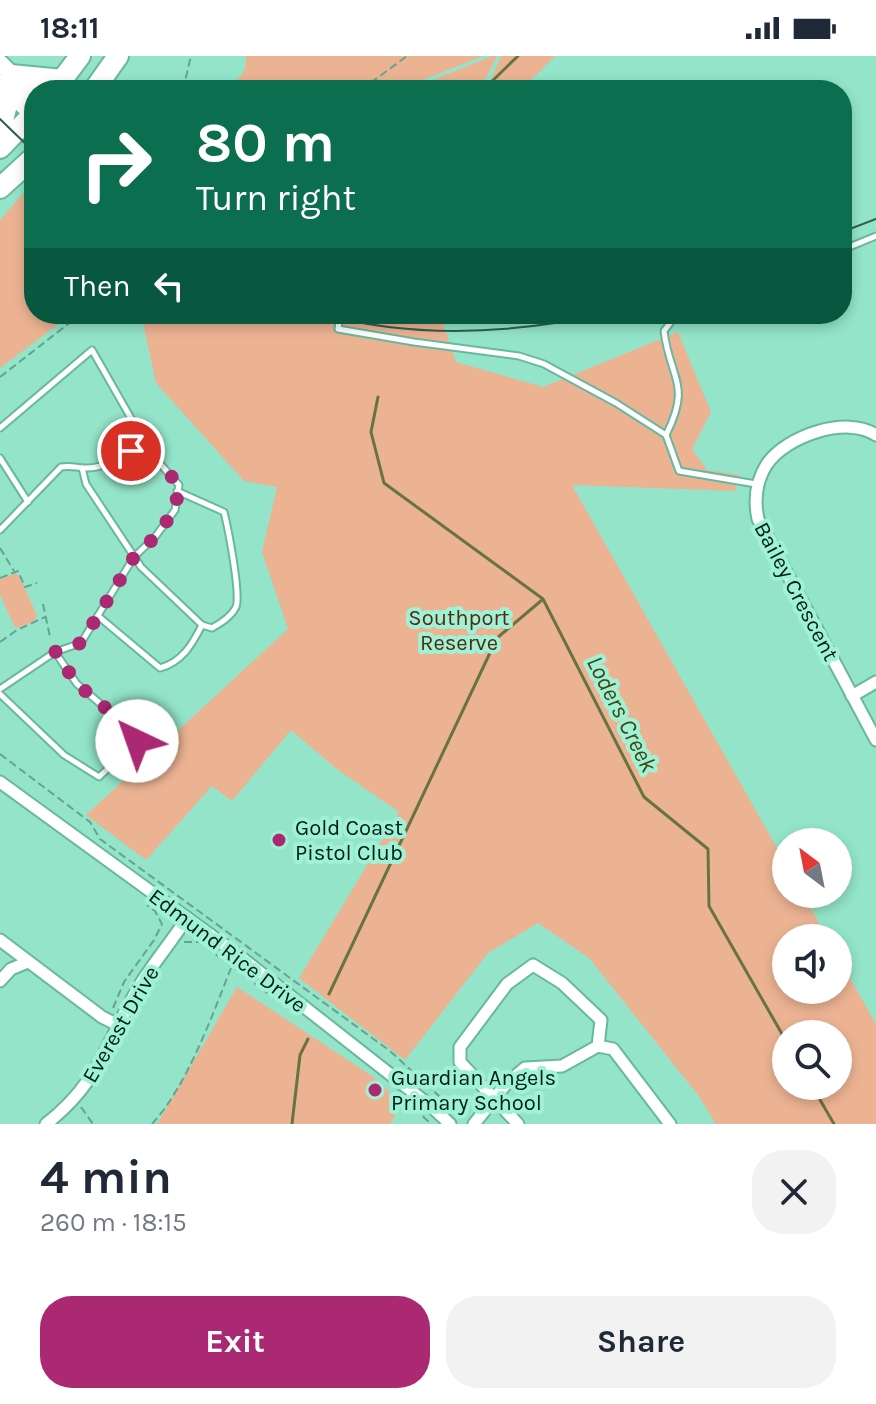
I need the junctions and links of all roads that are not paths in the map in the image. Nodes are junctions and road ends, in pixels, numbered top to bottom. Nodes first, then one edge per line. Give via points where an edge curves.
1 (80, 56) edge
2 (118, 56) edge
3 (5, 79) edge
4 (62, 80) edge
5 (101, 80) edge
6 (24, 91) edge
7 (24, 103) edge
8 (24, 125) edge
9 (2, 146) edge
10 (24, 166) edge
11 (0, 188) edge
12 (876, 236) edge
13 (852, 246) edge
14 (339, 324) edge
15 (669, 324) edge
16 (0, 428) edge
17 (666, 435) junction
18 (876, 435) edge
19 (143, 454) junction
20 (0, 458) edge
21 (82, 468) junction
22 (757, 485) junction
23 (177, 491) junction
24 (28, 502) junction
25 (0, 530) edge
26 (134, 557) junction
27 (98, 616) junction
28 (202, 625) junction
29 (55, 652) junction
30 (876, 682) edge
31 (0, 691) edge
32 (852, 696) junction
33 (876, 740) edge
34 (0, 782) edge
35 (187, 918) junction
36 (0, 940) edge
37 (28, 962) junction
38 (2, 975) edge
39 (120, 1026) junction
40 (598, 1046) junction
41 (495, 1098) junction
42 (46, 1124) edge
43 (450, 1124) edge
44 (472, 1124) edge
45 (518, 1124) edge
46 (670, 1124) edge

1 - 4 highway
2 - 5 highway
3 - 6 street
3 - 7 street
3 - 9 highway
8 - 9 highway
10 - 11 highway
12 - 13 lane
14 - 17 lane via 338,329 544,364
15 - 17 lane via 664,331 666,348 680,387
16 - 19 lane via 92,350 132,420
17 - 22 lane via 679,471
18 - 22 street via 858,426 831,427 797,441 775,455
19 - 21 lane via 131,451 100,468
19 - 23 lane via 154,457 179,485
20 - 24 lane
21 - 24 lane via 61,467
21 - 26 lane via 86,484
22 - 32 street, Bailey Crescent via 758,519
23 - 26 lane via 175,510
23 - 28 lane via 224,512 231,536 236,607 212,628
24 - 25 lane
26 - 27 lane
26 - 28 lane
27 - 28 lane via 160,668 174,664
27 - 29 lane via 81,643
29 - 31 lane
29 - 31 lane via 77,684 135,733 137,741 99,777 64,755
30 - 32 street
32 - 33 street, Bailey Crescent
34 - 35 street, Edmund Rice Drive
35 - 39 street, Everest Drive via 143,981
35 - 43 street, Edmund Rice Drive
36 - 37 street
37 - 38 street
37 - 39 street
39 - 42 street, Everest Drive via 76,1099
40 - 41 street via 562,1066 525,1068
40 - 41 street via 601,1020 562,983 533,965 507,984 460,1047 460,1062
40 - 46 street via 613,1049
41 - 44 street
41 - 45 street

